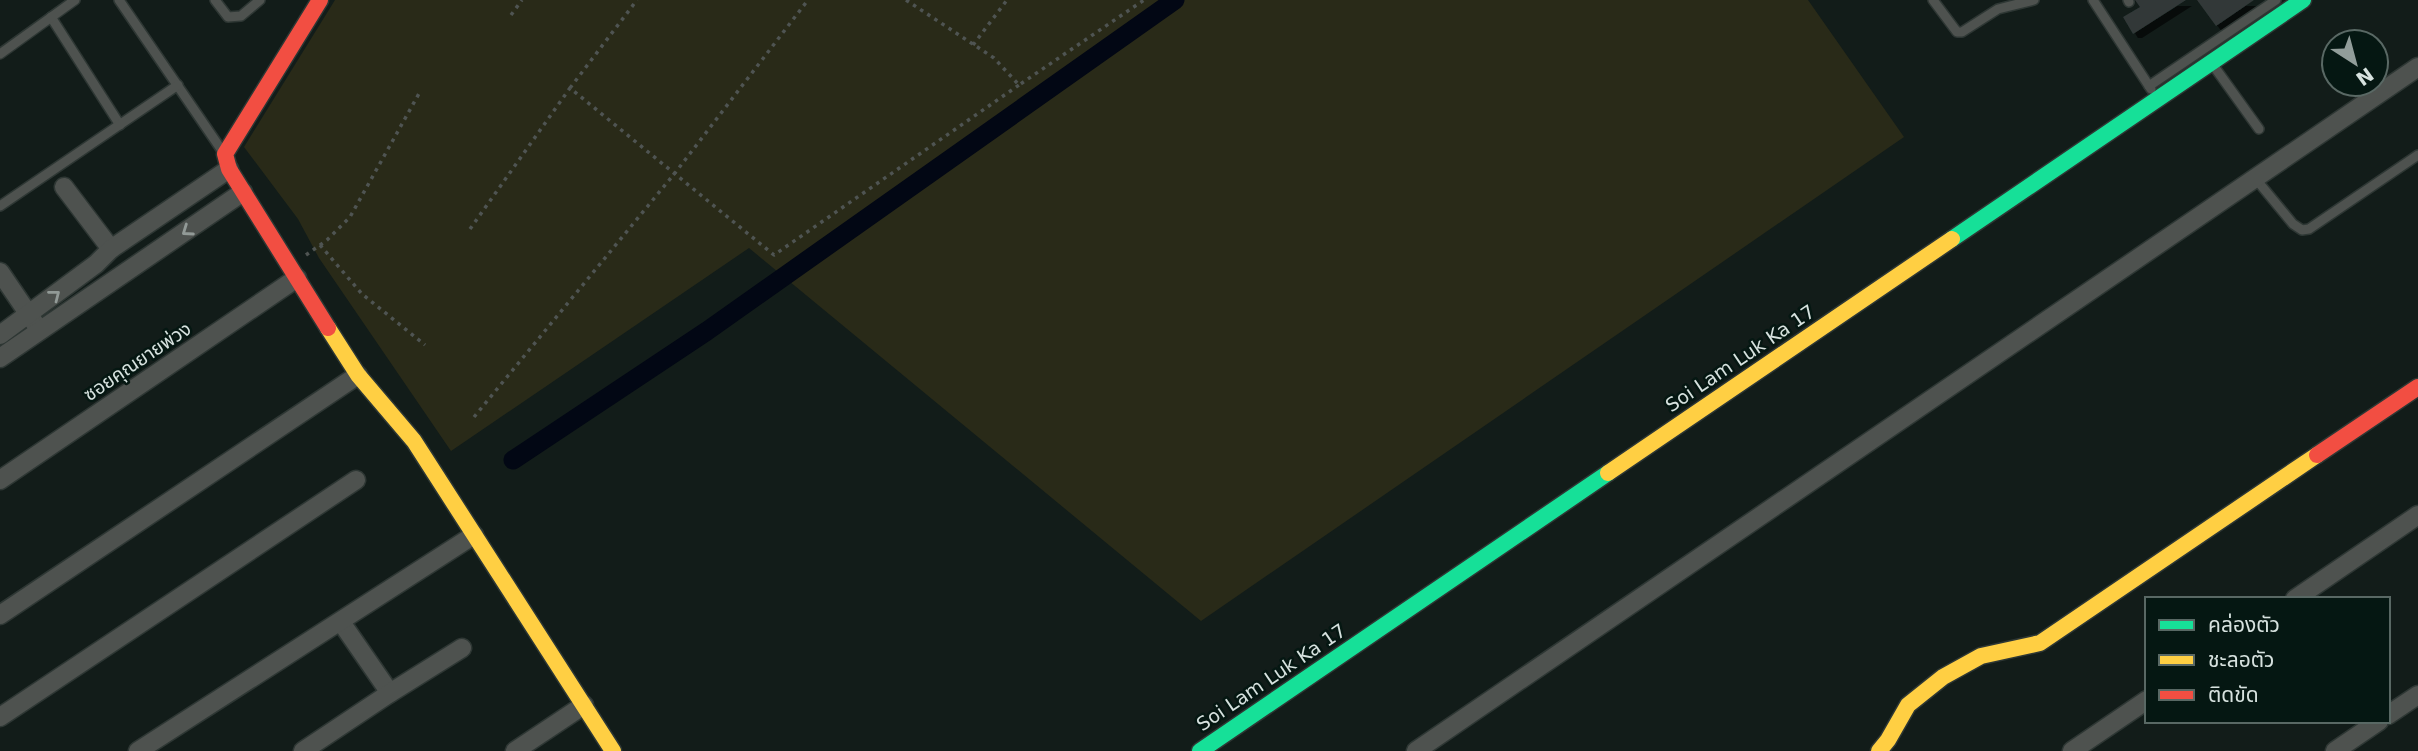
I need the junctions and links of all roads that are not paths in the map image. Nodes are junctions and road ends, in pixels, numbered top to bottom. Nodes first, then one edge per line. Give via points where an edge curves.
1 (75, 0) edge
2 (119, 0) edge
3 (215, 0) edge
4 (260, 0) edge
5 (320, 0) edge
6 (1933, 0) edge
7 (2034, 0) edge
8 (2093, 0) edge
9 (2276, 0) edge
10 (2303, 0) edge
11 (51, 17) junction
12 (0, 54) edge
13 (2212, 62) junction
14 (2418, 67) edge
15 (177, 85) junction
16 (2154, 93) junction
17 (120, 125) junction
18 (2259, 129) dead end
19 (2418, 155) edge
20 (227, 162) junction
21 (2255, 178) junction
22 (64, 187) dead end
23 (243, 192) junction
24 (0, 206) edge
25 (136, 232) junction
26 (111, 249) junction
27 (152, 255) junction
28 (0, 272) edge
29 (294, 272) junction
30 (29, 316) junction
31 (40, 331) junction
32 (0, 335) edge
33 (0, 358) edge
34 (358, 375) junction
35 (2418, 387) edge
36 (0, 480) edge
37 (356, 480) dead end
38 (2418, 515) edge
39 (474, 534) junction
40 (2298, 597) edge
41 (0, 615) edge
42 (341, 622) junction
43 (462, 648) dead end
44 (390, 693) junction
45 (2418, 695) edge
46 (2145, 701) edge
47 (584, 705) junction
48 (2390, 714) edge
49 (0, 717) edge
50 (2376, 723) edge
51 (138, 751) edge
52 (303, 751) edge
53 (515, 751) edge
54 (613, 751) edge
55 (1200, 751) edge
56 (1416, 751) edge
57 (1879, 751) edge
58 (2071, 751) edge
59 (2335, 751) edge

1 - 11 lane
2 - 15 lane
3 - 4 lane via 228,17 241,16
5 - 20 street
6 - 7 lane via 1951,26 1962,32 1998,9
8 - 16 lane
9 - 16 lane
10 - 13 street, Soi Lam Luk Ka 17
11 - 12 lane
11 - 17 lane
13 - 16 street, Soi Lam Luk Ka 17
13 - 18 lane
14 - 21 street
15 - 17 lane
15 - 20 lane
16 - 55 street, Soi Lam Luk Ka 17
17 - 24 lane
19 - 21 lane via 2302,230
20 - 23 street
20 - 25 street
21 - 56 street
22 - 26 street
23 -> 27 street
23 - 29 street
25 - 26 street
25 - 27 street
30 -> 26 street
27 - 31 street
28 - 30 street
29 - 34 street
29 - 36 street, ซอยคุณยายพ่วง
30 - 31 street
30 - 32 street
31 - 33 street
34 - 39 street via 414,442
34 - 41 street
35 - 57 street via 2040,643 1968,660 1908,705 1892,737
37 - 49 street
38 - 40 street
39 - 42 street
39 - 47 street
42 - 44 street
42 - 51 street
43 - 44 street
44 - 52 street
45 - 48 street
46 - 58 street
47 - 53 street
47 - 54 street
50 - 59 street

